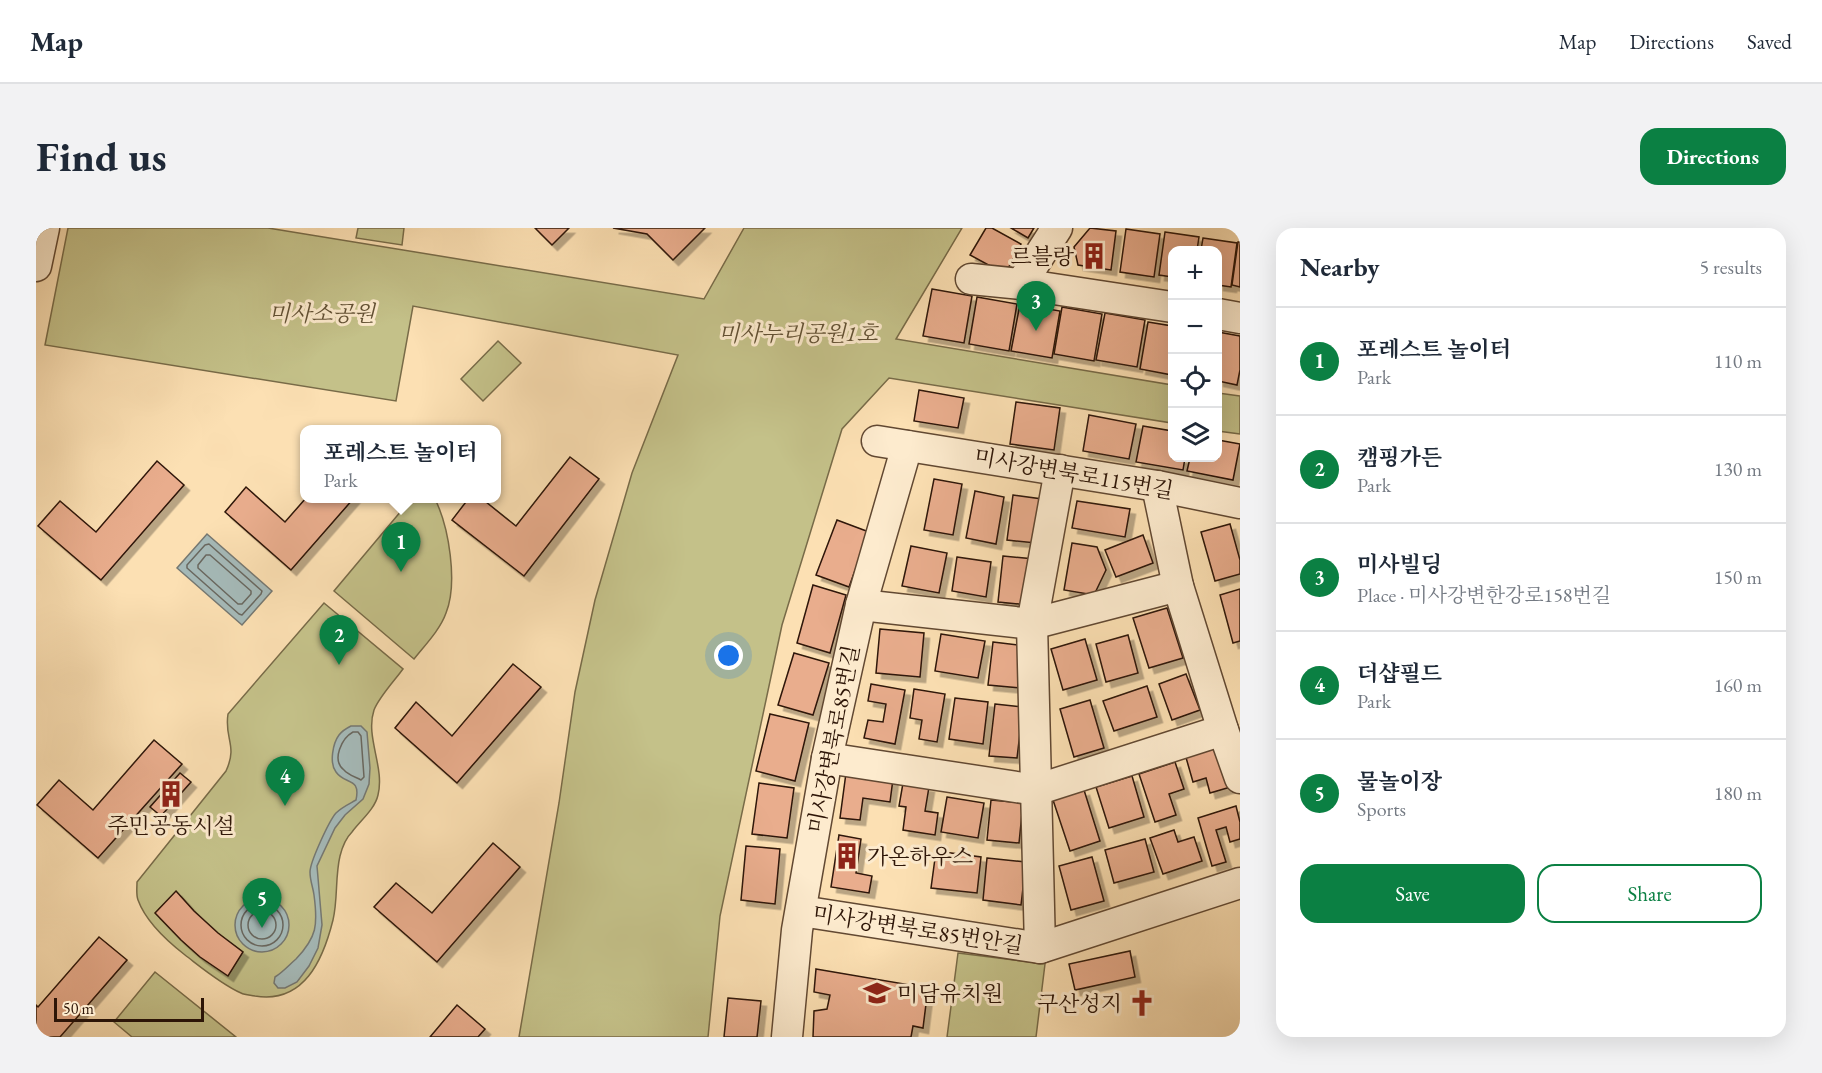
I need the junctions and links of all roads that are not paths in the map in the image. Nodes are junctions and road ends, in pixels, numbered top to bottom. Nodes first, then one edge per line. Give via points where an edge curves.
1 (44, 228) edge
2 (1057, 228) edge
3 (36, 266) edge
4 (972, 279) dead end
5 (1021, 284) junction
6 (1168, 306) edge
7 (1222, 315) edge
8 (1240, 318) edge
9 (877, 441) dead end
10 (907, 446) junction
11 (1060, 470) junction
12 (1157, 486) junction
13 (1240, 503) edge
14 (1178, 586) junction
15 (861, 604) junction
16 (1032, 624) junction
17 (1223, 730) junction
18 (827, 758) junction
19 (1240, 778) edge
20 (1036, 790) junction
21 (1240, 882) edge
22 (801, 911) junction
23 (1040, 948) junction
24 (787, 1037) edge

1 - 3 street
2 - 5 street
4 - 5 street
5 - 6 street
7 - 8 street
9 - 10 street, 미사강변북로115번길
10 - 11 street, 미사강변북로115번길
10 - 15 street, 미사강변북로85번길
11 - 12 street, 미사강변북로115번길
11 - 16 street
12 - 13 street, 미사강변북로115번길
12 - 14 street
14 - 16 street
14 - 17 street
15 - 16 street
15 - 18 street, 미사강변북로85번길
16 - 20 street
17 - 19 street
17 - 20 street
18 - 20 street
18 - 22 street, 미사강변북로85번길
20 - 23 street
21 - 23 street, 미사강변북로85번안길
22 - 23 street, 미사강변북로85번안길
22 - 24 street, 미사강변북로85번길

